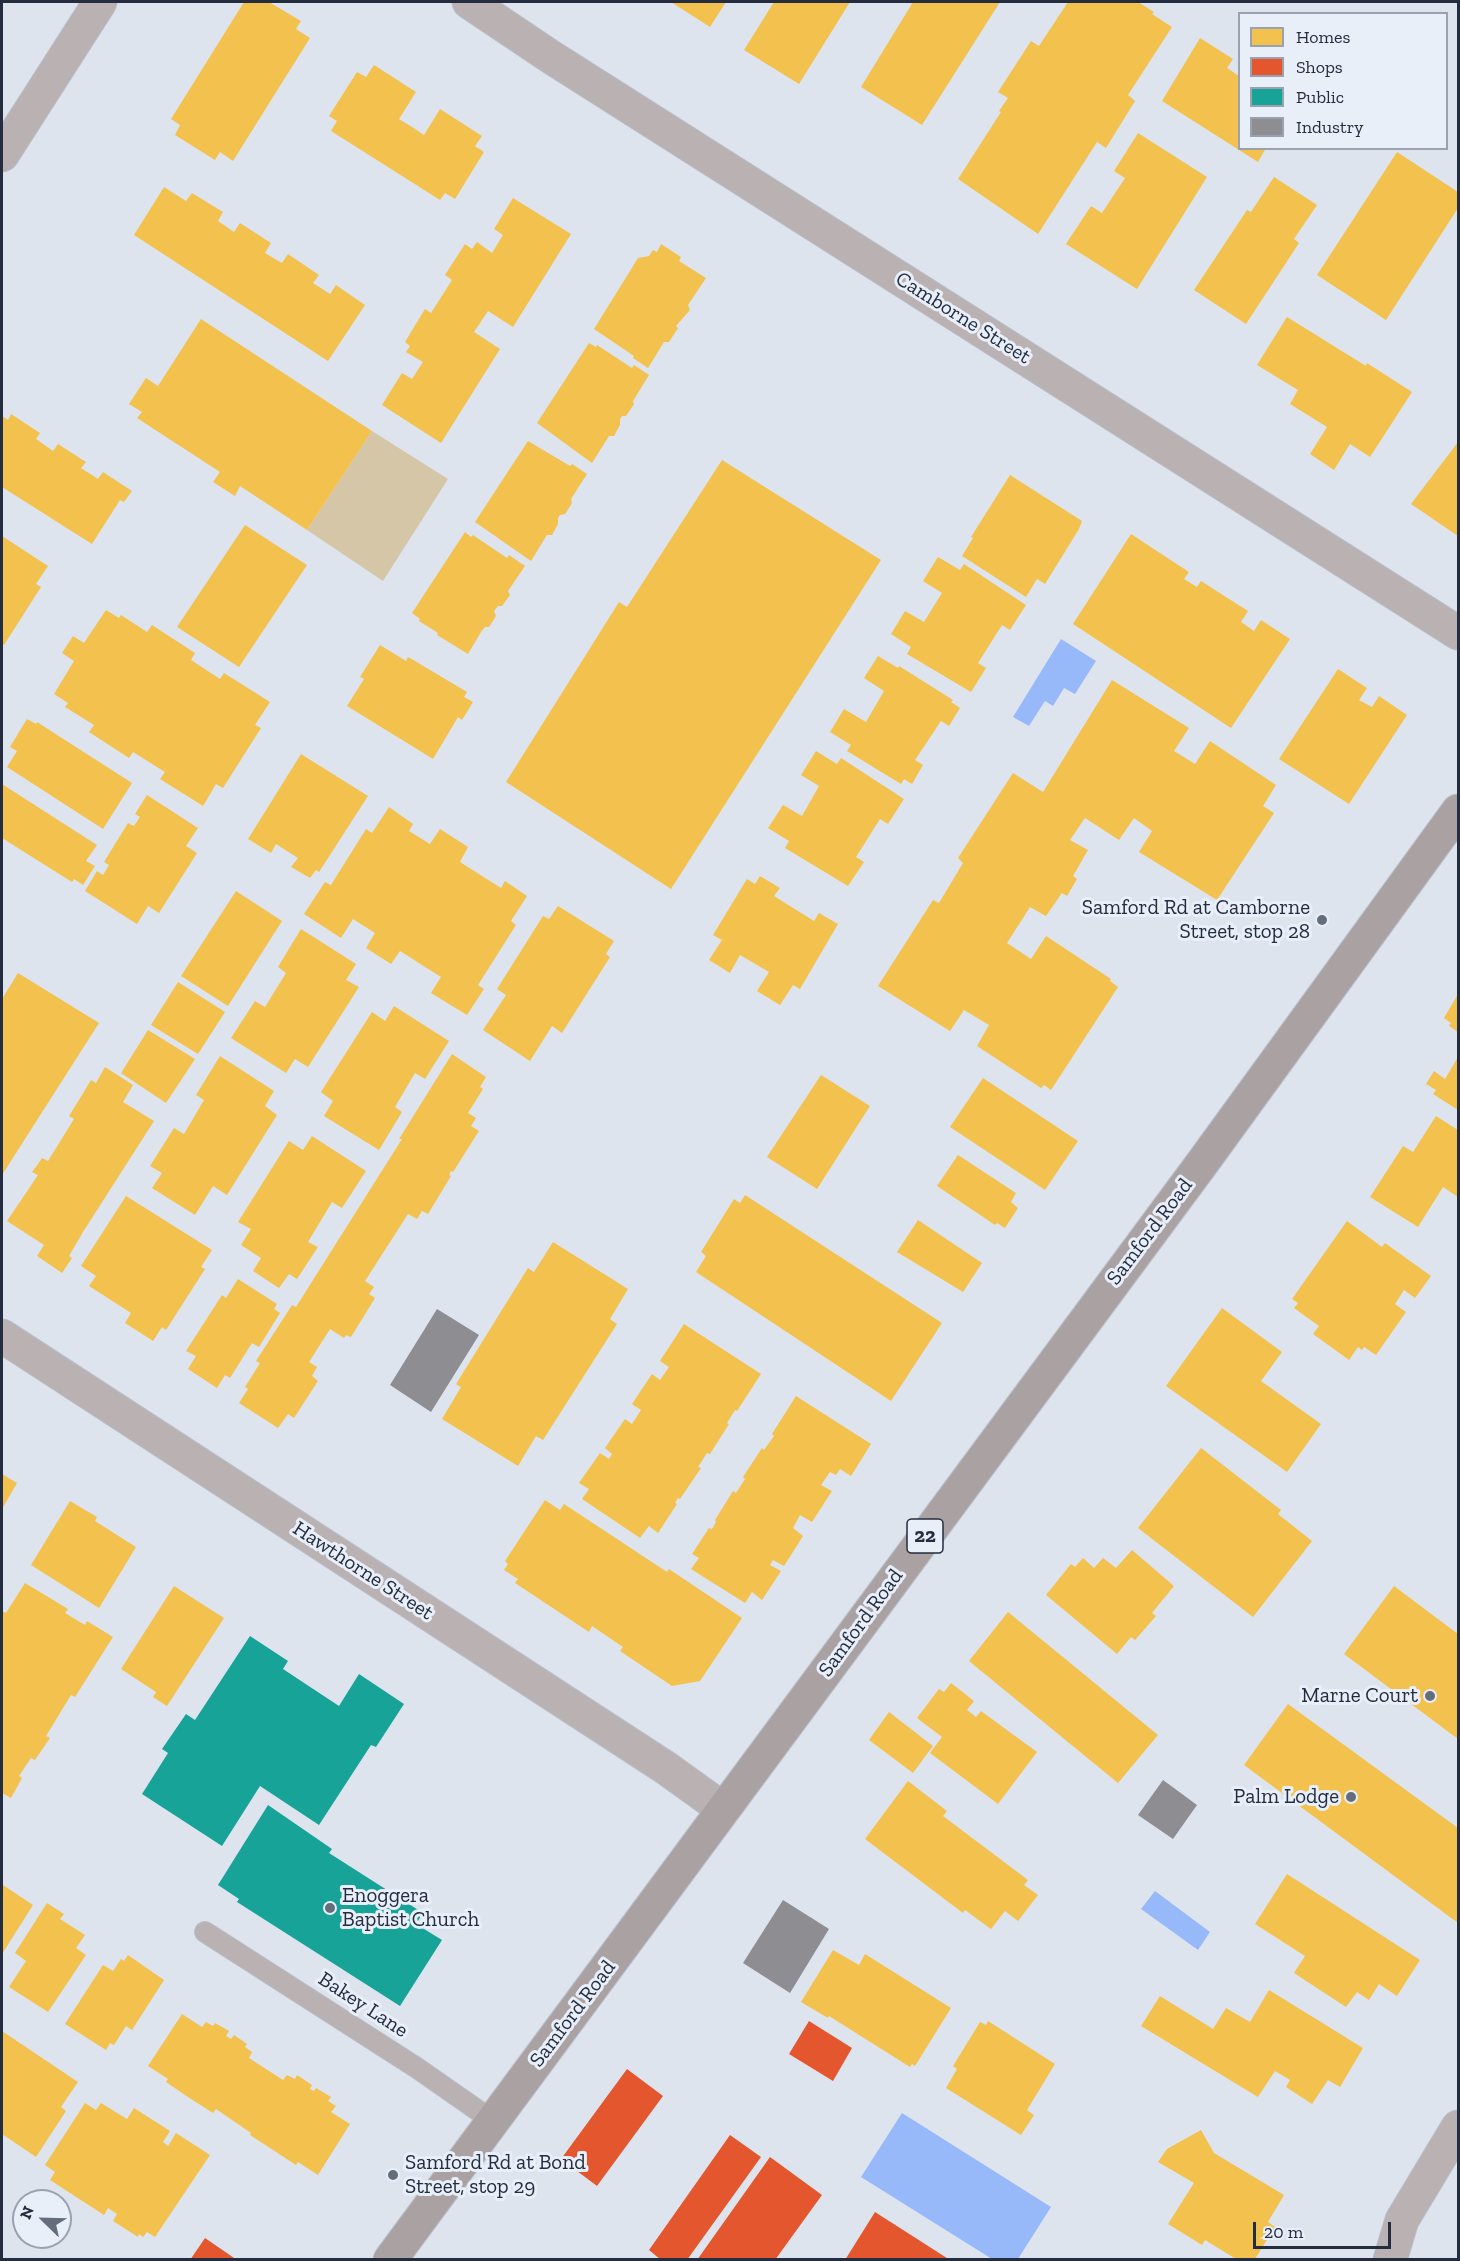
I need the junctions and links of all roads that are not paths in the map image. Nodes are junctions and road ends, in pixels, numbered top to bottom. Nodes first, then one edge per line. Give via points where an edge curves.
1 (100, 2) edge
2 (469, 2) edge
3 (2, 155) edge
4 (1458, 633) edge
5 (1458, 811) edge
6 (2, 1336) edge
7 (723, 1809) junction
8 (205, 1932) dead end
9 (493, 2121) junction
10 (1458, 2127) edge
11 (390, 2259) edge
12 (1390, 2259) edge

1 - 3 street
2 - 4 street, Camborne Street
5 - 7 main road, Samford Road / 22
6 - 7 street, Hawthorne Street via 666,1768
7 - 9 main road, Samford Road / 22
8 - 9 lane, Bakey Lane
9 - 11 main road, Samford Road / 22
10 - 12 street via 1401,2220

